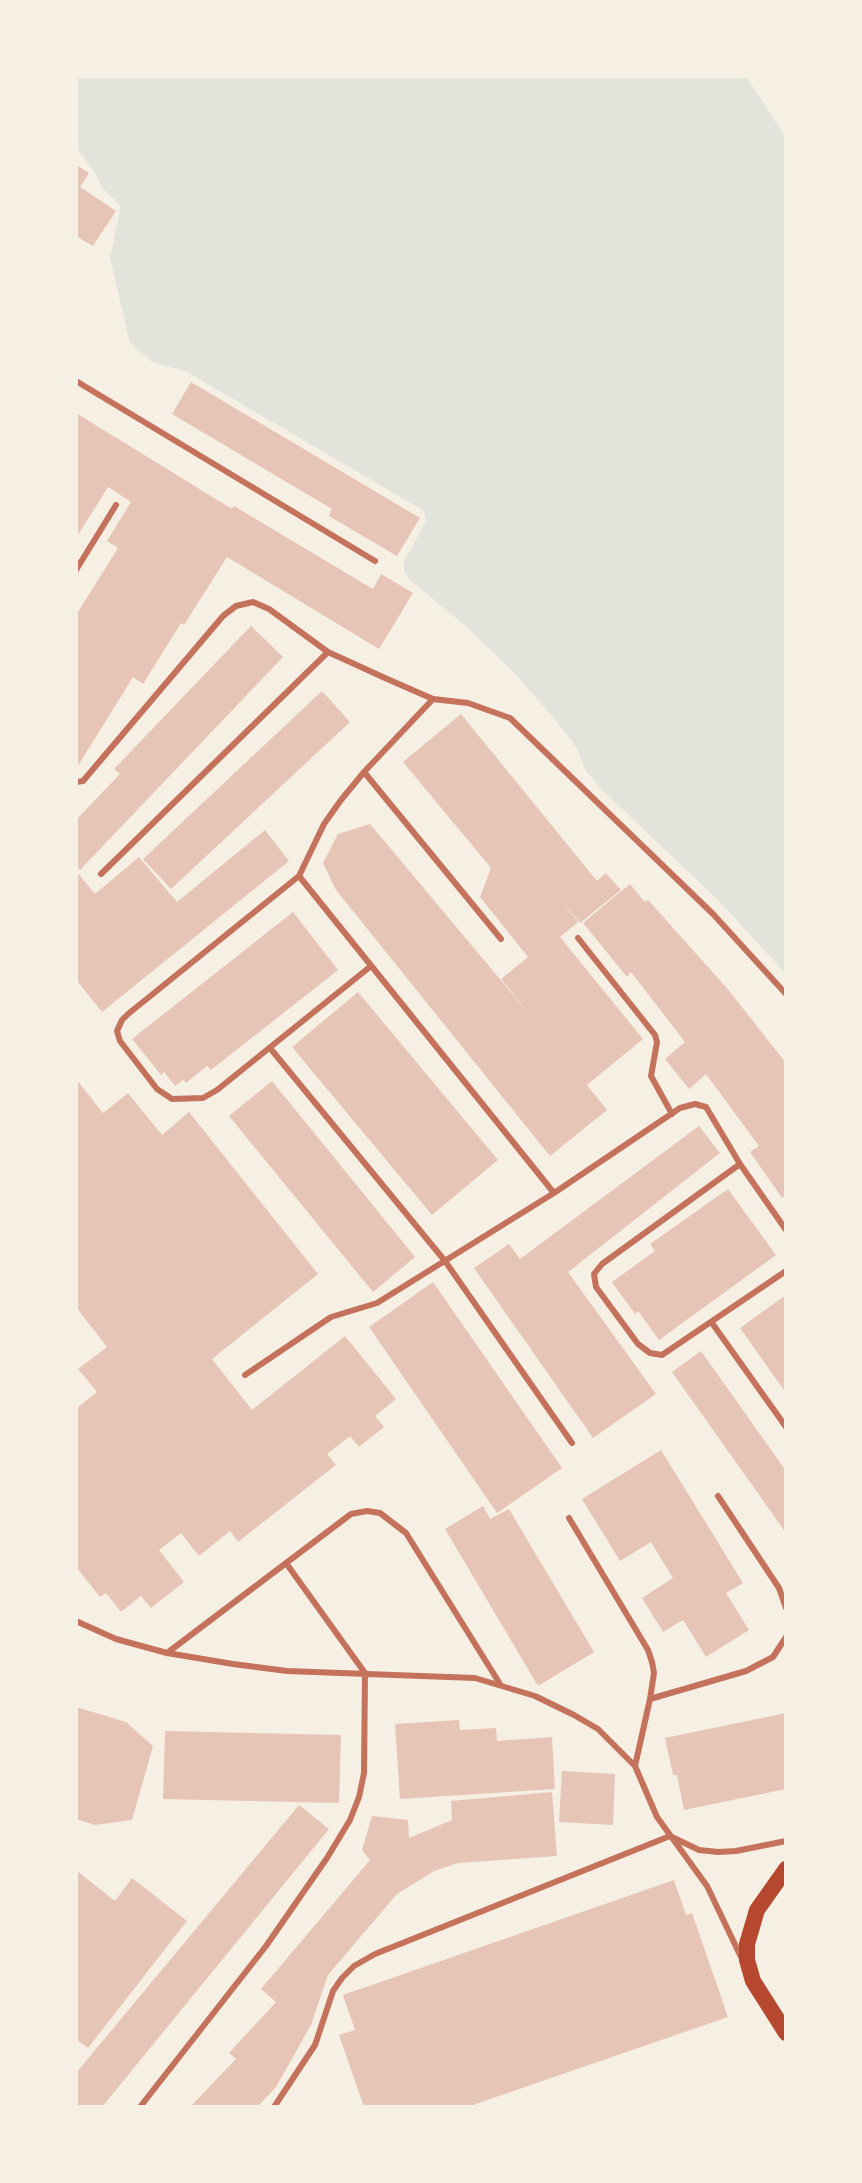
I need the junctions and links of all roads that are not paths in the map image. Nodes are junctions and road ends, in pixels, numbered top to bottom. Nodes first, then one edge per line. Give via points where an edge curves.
1 (76, 381) edge
2 (116, 505) dead end
3 (375, 561) dead end
4 (76, 570) edge
5 (328, 652) junction
6 (433, 699) junction
7 (364, 772) junction
8 (76, 782) edge
9 (101, 874) dead end
10 (299, 876) junction
11 (578, 938) dead end
12 (501, 939) dead end
13 (371, 966) junction
14 (786, 994) edge
15 (270, 1048) junction
16 (672, 1114) junction
17 (740, 1164) junction
18 (554, 1193) junction
19 (786, 1230) edge
20 (445, 1261) junction
21 (786, 1271) edge
22 (712, 1323) junction
23 (245, 1375) dead end
24 (786, 1427) edge
25 (572, 1443) dead end
26 (718, 1496) dead end
27 (569, 1518) dead end
28 (286, 1563) junction
29 (786, 1608) edge
30 (76, 1621) edge
31 (786, 1637) edge
32 (167, 1653) junction
33 (365, 1673) junction
34 (500, 1684) junction
35 (650, 1699) junction
36 (635, 1766) junction
37 (670, 1836) junction
38 (786, 1841) edge
39 (786, 1869) edge
40 (753, 1981) junction
41 (786, 2033) edge
42 (140, 2107) edge
43 (274, 2107) edge

1 - 3 lane
2 - 4 lane
5 - 6 lane
5 - 8 lane via 269,609 253,602 236,606 83,781
5 - 9 lane
6 - 7 lane
6 - 14 lane via 468,703 510,718 713,914
7 - 10 lane via 324,824
7 - 12 lane
10 - 13 lane
10 - 15 lane via 128,1014 117,1031 157,1089 172,1099 203,1098
11 - 16 lane via 655,1035 651,1076
13 - 15 lane
13 - 18 lane
15 - 20 lane
16 - 17 lane via 695,1104 706,1107
16 - 18 lane
17 - 19 lane
17 - 22 lane via 594,1274 596,1287 650,1353 662,1355
18 - 20 lane
20 - 23 lane via 377,1303 331,1317
20 - 25 lane
21 - 22 lane
22 - 24 lane
26 - 29 lane via 779,1588
27 - 35 lane via 648,1650 654,1673
28 - 32 lane
28 - 33 lane
28 - 34 lane via 351,1514 380,1513 406,1533
30 - 32 lane
31 - 35 lane via 773,1657 746,1671
32 - 33 lane via 287,1671
33 - 34 lane via 453,1675
33 - 42 lane via 364,1773 350,1820 266,1946
34 - 36 lane via 598,1729
35 - 36 lane
36 - 37 lane
37 - 38 lane via 699,1850 718,1852
37 - 40 lane via 707,1886
37 - 43 lane via 354,1966 333,1991 315,2045
39 - 40 main road via 767,1892 750,1928 747,1960
40 - 41 main road

